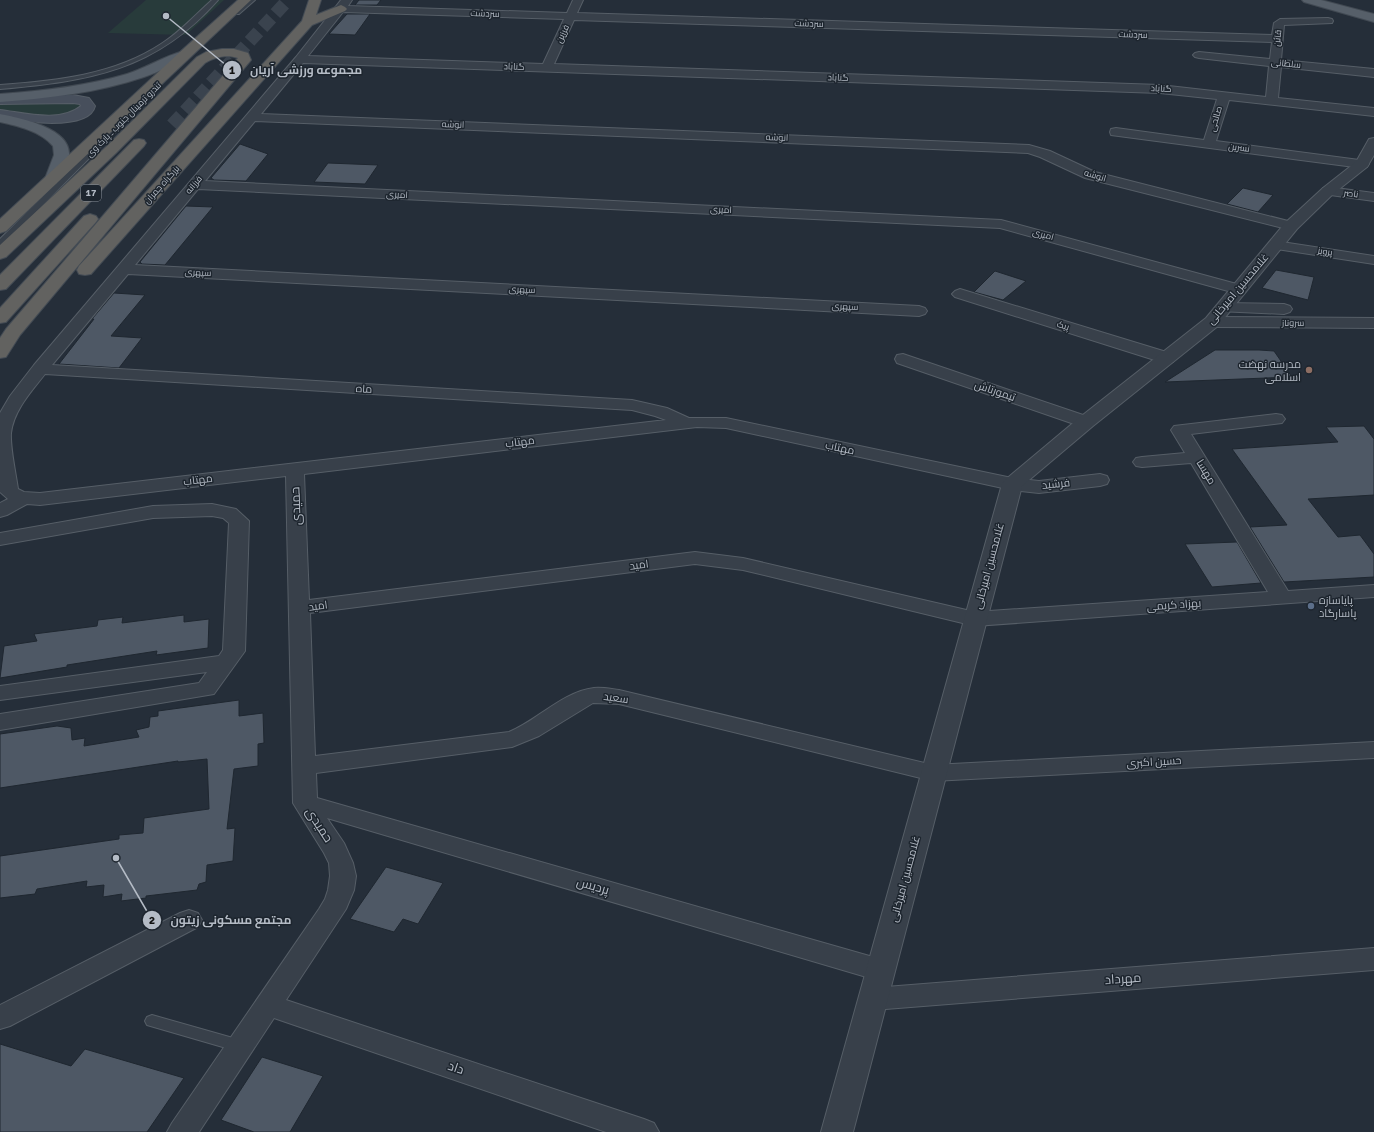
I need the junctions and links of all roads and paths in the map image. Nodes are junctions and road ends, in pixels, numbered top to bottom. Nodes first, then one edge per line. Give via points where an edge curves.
1 (215, 0) edge
2 (245, 0) edge
3 (252, 0) edge
4 (315, 0) edge
5 (578, 0) edge
6 (1308, 0) edge
7 (1351, 0) edge
8 (344, 5) edge
9 (1374, 6) edge
10 (571, 17) junction
11 (1374, 18) edge
12 (308, 22) junction
13 (1328, 22) dead end
14 (1277, 40) junction
15 (184, 55) junction
16 (1199, 55) dead end
17 (300, 59) junction
18 (1275, 63) junction
19 (547, 68) junction
20 (1374, 73) edge
21 (0, 87) edge
22 (1224, 95) junction
23 (0, 99) edge
24 (1272, 100) junction
25 (1374, 112) edge
26 (0, 114) edge
27 (252, 117) junction
28 (0, 118) edge
29 (172, 126) tunnel mouth
30 (1116, 132) dead end
31 (148, 135) dead end
32 (1374, 142) edge
33 (1209, 144) junction
34 (1362, 164) junction
35 (51, 181) junction
36 (194, 185) junction
37 (1328, 191) junction
38 (110, 196) dead end
39 (1374, 198) edge
40 (99, 208) dead end
41 (1291, 226) junction
42 (0, 228) edge
43 (0, 243) edge
44 (1275, 245) junction
45 (0, 254) edge
46 (1374, 260) edge
47 (125, 269) junction
48 (0, 285) edge
49 (1239, 289) junction
50 (960, 294) dead end
51 (1224, 308) junction
52 (919, 311) dead end
53 (1373, 315) edge
54 (0, 318) edge
55 (1212, 322) junction
56 (0, 353) edge
57 (1167, 358) junction
58 (904, 359) dead end
59 (0, 365) edge
60 (40, 369) junction
61 (1276, 419) dead end
62 (1086, 422) junction
63 (686, 423) junction
64 (1196, 457) junction
65 (1142, 462) dead end
66 (295, 468) junction
67 (1100, 480) dead end
68 (1012, 484) junction
69 (24, 498) junction
70 (0, 511) edge
71 (0, 539) edge
72 (1374, 592) edge
73 (1282, 598) junction
74 (299, 608) junction
75 (975, 619) junction
76 (226, 662) junction
77 (0, 693) edge
78 (0, 722) edge
79 (1374, 750) edge
80 (304, 766) junction
81 (933, 773) junction
82 (305, 803) junction
83 (189, 920) dead end
84 (1374, 959) edge
85 (880, 970) junction
86 (873, 999) junction
87 (268, 1005) junction
88 (0, 1018) edge
89 (152, 1021) dead end
90 (240, 1046) junction
91 (182, 1132) edge
92 (644, 1132) edge
93 (837, 1132) edge

1 - 21 lane via 171,40 130,63 49,82
2 - 15 highway
3 - 43 lane, تندرو ترمینال جنوب ـ پارک وی via 194,50
4 - 12 highway, بزرگراه چمران
5 - 10 street, فرزین
6 - 11 main road
7 - 9 main road
8 - 10 street, سردشت
8 - 12 highway
8 - 17 street, فرزانه
10 - 14 street, سردشت
10 - 19 street, فرزین
12 - 59 highway, بزرگراه چمران
13 - 14 street, قائن via 1281,22
14 - 18 street, قائن
15 - 23 main road via 142,73 108,83
15 - 35 highway
16 - 18 street, سلطانی
17 - 19 street, گناباد
17 - 27 street, فرزانه
18 - 20 street, سلطانی
18 - 24 street, قائن
19 - 22 street, گناباد via 1160,89
22 - 24 street, گناباد
22 - 33 street, صالحی
23 - 26 main road via 73,99 84,101 88,108 81,114 60,119
24 - 25 street, گناباد
27 - 36 street, فرزانه
27 - 41 street, انوشه via 1025,149 1045,154 1090,175
28 - 35 main road via 35,128 60,145 61,157
29 - 38 highway, 17
30 - 33 street, نسرین
31 - 48 highway, 17
32 - 34 street, غلامحسین امیرخانی
33 - 34 street, نسرین
34 - 37 street, غلامحسین امیرخانی
35 - 42 highway
36 - 47 street, فرزانه
36 - 49 street, امیری via 1001,224
37 - 39 street, ناصر
37 - 41 street, غلامحسین امیرخانی
40 - 54 highway, 17
41 - 44 street, غلامحسین امیرخانی
44 - 46 street, پرویز
44 - 49 street, غلامحسین امیرخانی
45 - 56 highway via 111,150 201,60 220,53 244,56 245,60 12,333
47 - 52 street, سپهری
47 - 60 street, فرزانه
49 - 51 street, غلامحسین امیرخانی
50 - 57 street, پیک
51 - 53 street, سروناز
51 - 55 street, غلامحسین امیرخانی
53 - 55 street, سروناز
55 - 57 street, غلامحسین امیرخانی
57 - 62 street, غلامحسین امیرخانی
58 - 62 street, تیمورتاش
60 - 63 street, ماه via 632,405 661,412
60 - 69 street via 15,402 3,426 9,491
61 - 64 street, مهسا via 1180,430
62 - 68 street, غلامحسین امیرخانی
63 - 66 street, مهتاب
63 - 68 street, مهتاب via 726,423
64 - 65 street
64 - 73 street, مهسا
66 - 69 street, مهتاب via 40,499
66 - 74 street, حمیدی
67 - 68 street, فرشید via 1039,487
68 - 75 street, غلامحسین امیرخانی
69 - 70 street, مهتاب
71 - 76 street via 153,512 212,510 229,513 239,521 234,651
72 - 73 street, بهزاد کریمی
73 - 75 street, بهزاد کریمی
74 - 75 street, امید via 695,558 743,564
74 - 80 street, حمیدی
75 - 81 street, غلامحسین امیرخانی
76 - 77 street
76 - 78 street via 206,689
79 - 81 street, حسین اکبری
80 - 81 street, سعید via 512,739 525,734 586,697 602,695
80 - 82 street, حمیدی
81 - 85 street, غلامحسین امیرخانی
82 - 85 street, پردیس
82 - 87 street, حمیدی via 336,850 343,876 342,890 328,916
83 - 88 street
84 - 86 street, مهرداد
85 - 86 street, غلامحسین امیرخانی
86 - 93 street, غلامحسین امیرخانی
87 - 90 street, حمیدی
87 - 92 street, داد
89 - 90 lane
90 - 91 street, حمیدی

